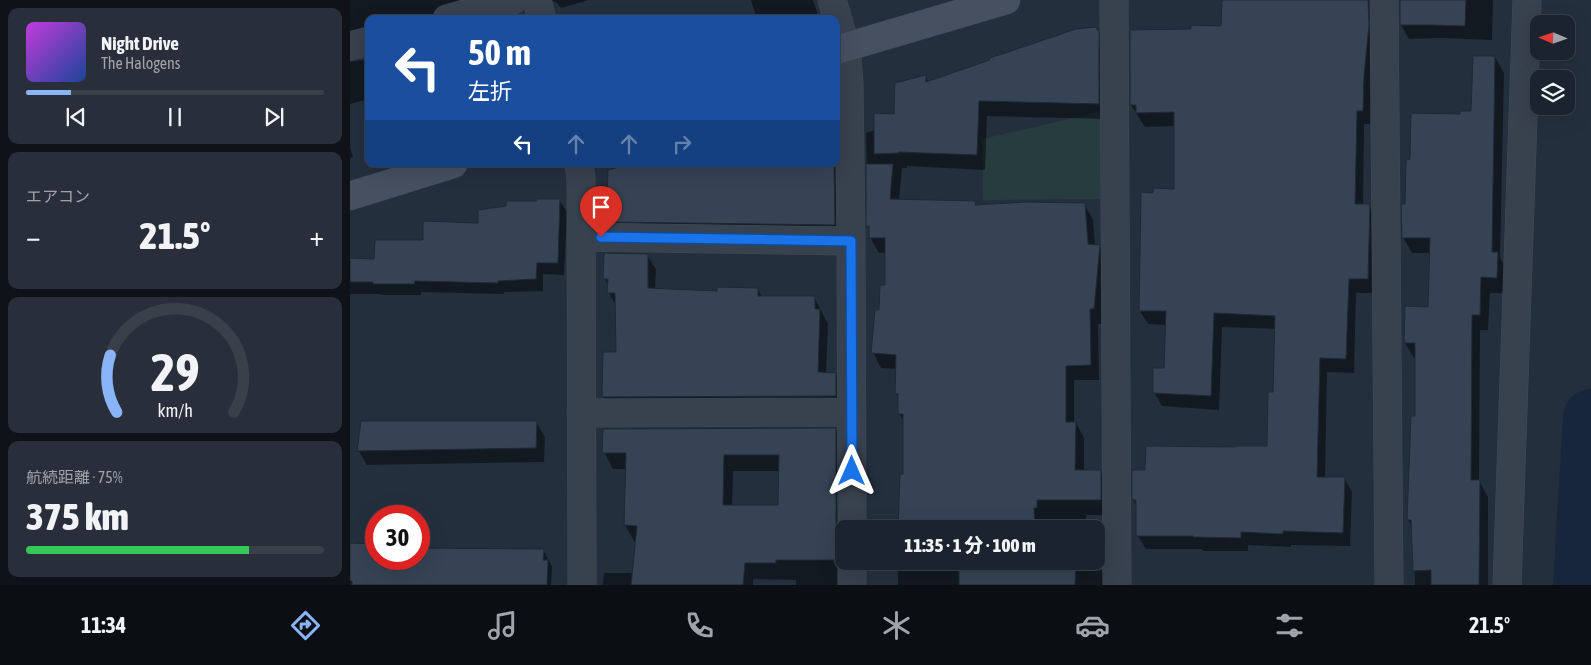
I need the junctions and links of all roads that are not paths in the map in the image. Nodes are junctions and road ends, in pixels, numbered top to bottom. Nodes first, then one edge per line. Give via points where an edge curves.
1 (513, 0) edge
2 (537, 0) edge
3 (832, 0) edge
4 (1006, 0) edge
5 (1114, 0) edge
6 (1384, 0) edge
7 (1527, 0) edge
8 (461, 15) edge
9 (541, 15) edge
10 (835, 15) edge
11 (365, 42) edge
12 (350, 46) edge
13 (841, 48) edge
14 (443, 167) edge
15 (580, 167) edge
16 (350, 196) edge
17 (581, 237) junction
18 (851, 241) junction
19 (852, 412) junction
20 (582, 413) junction
21 (852, 520) edge
22 (852, 570) edge
23 (582, 585) edge
24 (852, 585) edge
25 (1117, 585) edge
26 (1389, 585) edge
27 (1508, 585) edge

1 - 8 street
2 - 9 street
3 - 10 street
4 - 13 main road
5 - 25 street
6 - 26 street
7 - 27 street
11 - 12 street
13 - 18 street via 849,84
14 - 16 main road
15 - 17 street
17 - 18 street
17 - 20 street
18 - 19 street
19 - 20 street
19 - 21 street
20 - 23 street
22 - 24 street

